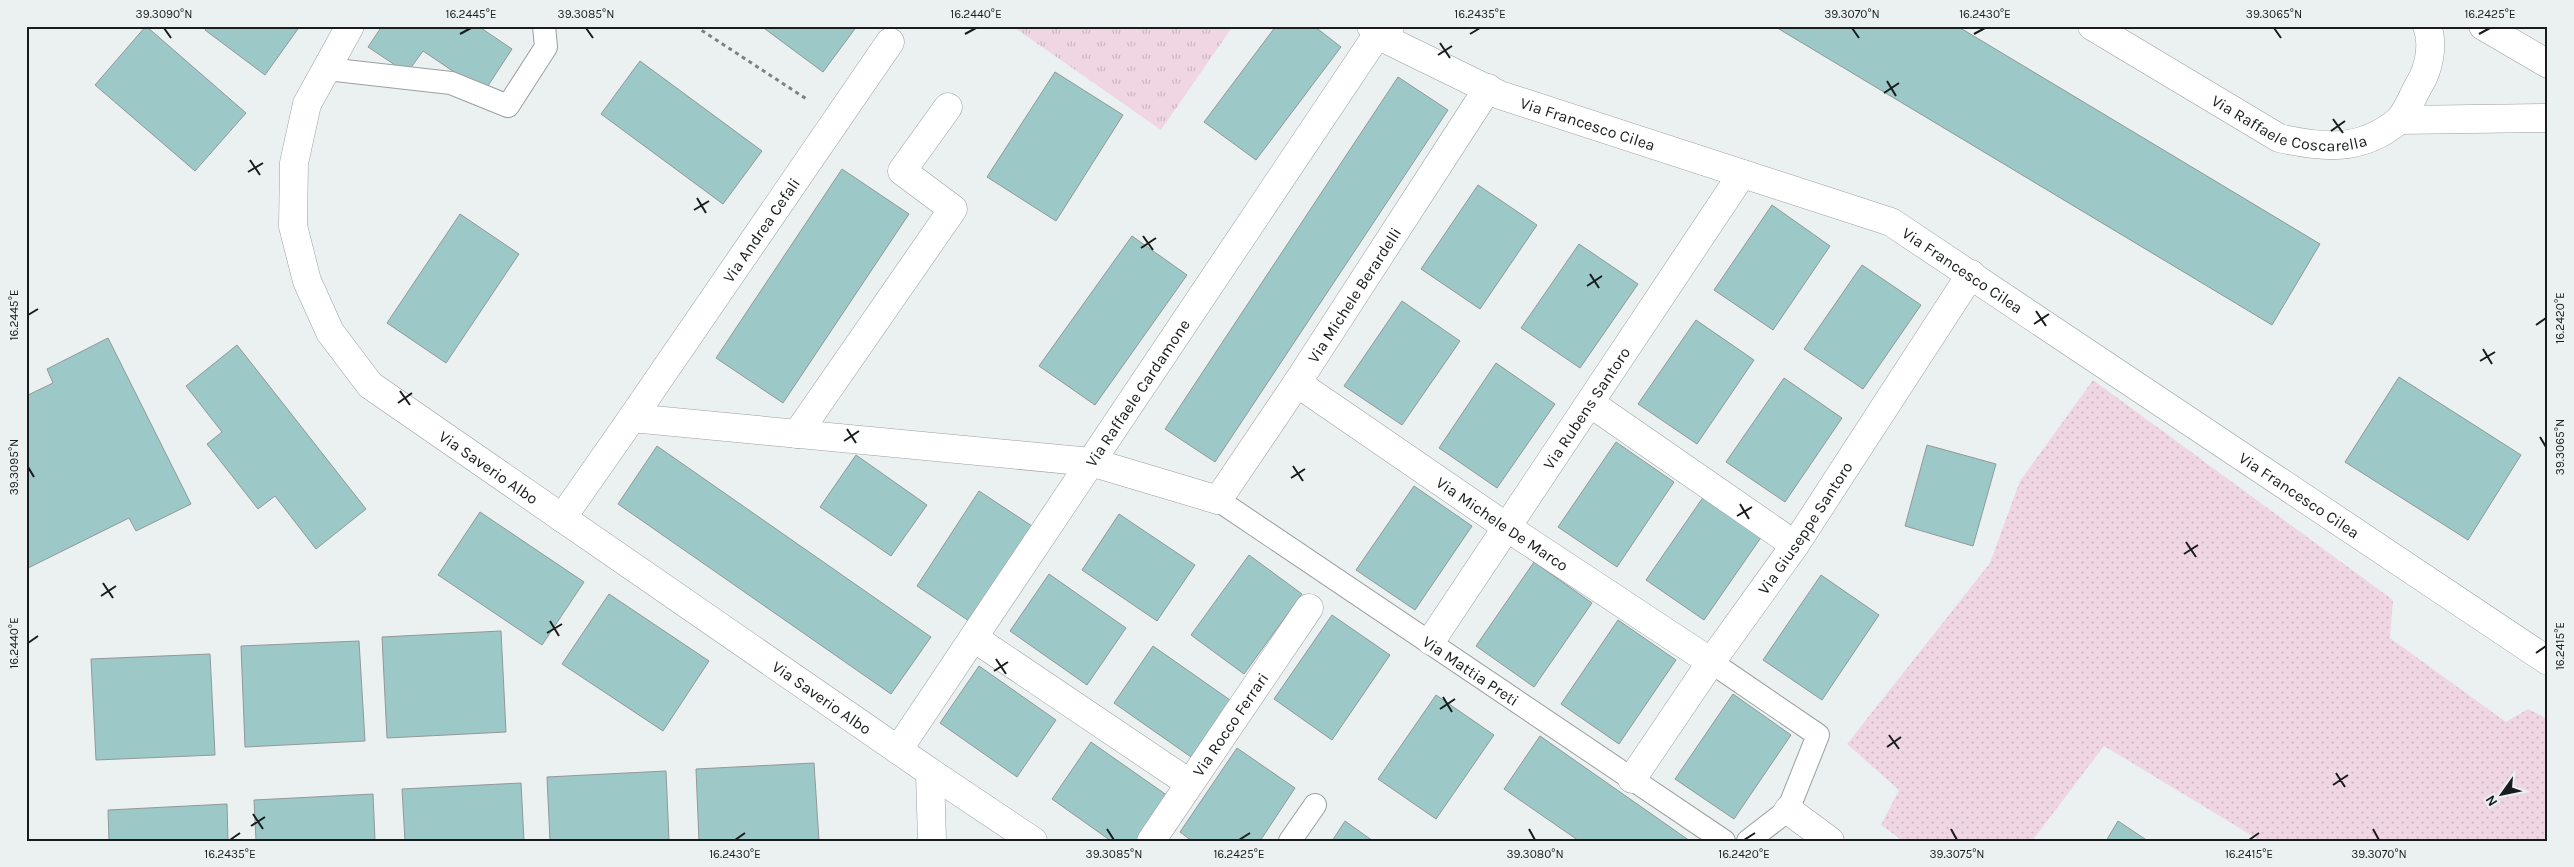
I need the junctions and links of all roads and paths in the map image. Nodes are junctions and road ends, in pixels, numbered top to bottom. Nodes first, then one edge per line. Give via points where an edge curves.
1 (350, 26) edge
2 (544, 26) edge
3 (695, 26) edge
4 (2092, 26) edge
5 (2427, 26) edge
6 (2483, 26) edge
7 (1379, 29) edge
8 (890, 42) dead end
9 (2548, 64) edge
10 (327, 68) junction
11 (1488, 88) junction
12 (948, 107) dead end
13 (2548, 118) edge
14 (837, 119) junction
15 (2399, 120) junction
16 (1742, 174) junction
17 (1971, 274) junction
18 (1297, 382) junction
19 (1590, 403) junction
20 (632, 418) junction
21 (797, 434) junction
22 (1091, 462) junction
23 (1218, 500) junction
24 (562, 518) junction
25 (1508, 528) junction
26 (1794, 544) junction
27 (1309, 608) dead end
28 (974, 638) junction
29 (1431, 641) junction
30 (2548, 661) edge
31 (1710, 662) junction
32 (898, 750) junction
33 (930, 772) junction
34 (1632, 779) junction
35 (1189, 783) junction
36 (1315, 805) dead end
37 (1788, 810) junction
38 (932, 841) edge
39 (1033, 841) edge
40 (1151, 841) edge
41 (1290, 841) edge
42 (1724, 841) edge
43 (1748, 841) edge
44 (1830, 841) edge

1 - 10 street, Via Saverio Albo
2 - 10 lane via 546,47 508,106 451,82
3 - 14 path
4 - 15 street, Via Raffaele Coscarella via 2279,138 2313,146 2348,145 2373,136
5 - 15 street, Via Raffaele Coscarella via 2428,69
6 - 9 street
7 - 11 street, Via Francesco Cilea
7 - 22 street, Via Raffaele Cardamone
8 - 14 street, Via Andrea Cefali
10 - 24 street, Via Saverio Albo via 307,104 294,163 293,226 307,281 330,332 370,385
11 - 16 street, Via Francesco Cilea via 1500,95
11 - 18 street, Via Michele Berardelli
12 - 21 street via 902,171 953,209
13 - 15 street
14 - 20 street, Via Andrea Cefali
16 - 17 street, Via Francesco Cilea via 1891,222
16 - 19 street, Via Rubens Santoro
17 - 26 street, Via Giuseppe Santoro
17 - 30 street, Via Francesco Cilea
18 - 23 street, Via Michele Berardelli
18 - 25 street, Via Michele De Marco
19 - 25 street, Via Rubens Santoro
19 - 26 street
20 - 21 street
20 - 24 street, Via Andrea Cefali
21 - 22 street
22 - 23 street
22 - 28 street, Via Raffaele Cardamone
23 - 29 lane, Via Mattia Preti
24 - 32 street, Via Saverio Albo
25 - 29 street, Via Rubens Santoro
25 - 31 street, Via Michele De Marco
26 - 31 street, Via Giuseppe Santoro
27 - 35 street, Via Rocco Ferrari
28 - 32 street, Via Raffaele Cardamone
28 - 35 street
29 - 34 lane, Via Mattia Preti
31 - 34 street, Via Giuseppe Santoro
31 - 37 lane via 1818,735
32 - 33 street, Via Saverio Albo
33 - 38 street
33 - 39 street, Via Saverio Albo
34 - 42 lane, Via Mattia Preti
35 - 40 street, Via Rocco Ferrari
36 - 41 lane
37 - 43 lane
37 - 44 street

